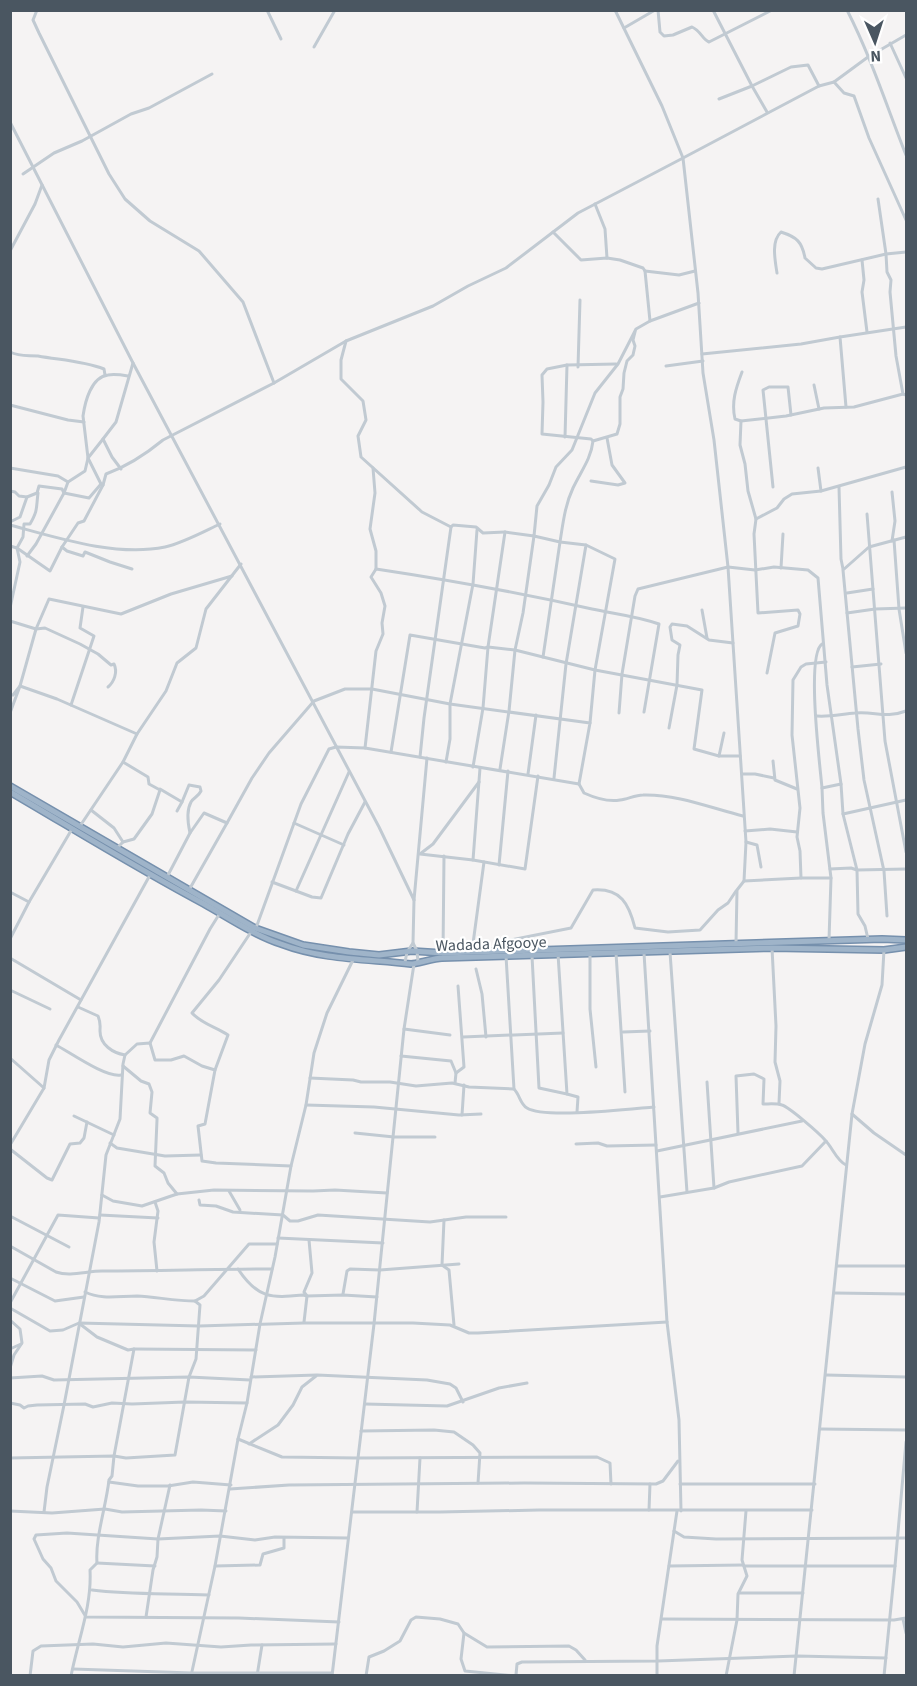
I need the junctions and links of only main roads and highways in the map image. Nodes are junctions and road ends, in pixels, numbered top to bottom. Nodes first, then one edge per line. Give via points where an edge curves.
1 (10, 786) edge
2 (10, 792) edge
3 (254, 929) junction
4 (880, 939) junction
5 (888, 939) junction
6 (906, 940) edge
7 (906, 947) edge
8 (884, 949) junction
9 (506, 953) junction

1 - 3 highway, Wadada Afgooye
2 - 3 highway, Wadada Afgooye via 150,875
3 - 9 highway, Wadada Afgooye via 303,945 379,955 417,951
3 - 9 highway, Wadada Afgooye via 280,944 353,960 416,963
4 - 5 highway, Wadada Afgooye
4 - 8 highway
4 - 9 highway, Wadada Afgooye
5 - 6 highway, Wadada Afgooye
5 - 8 highway
7 - 8 highway, Wadada Afgooye
8 - 9 highway, Wadada Afgooye

